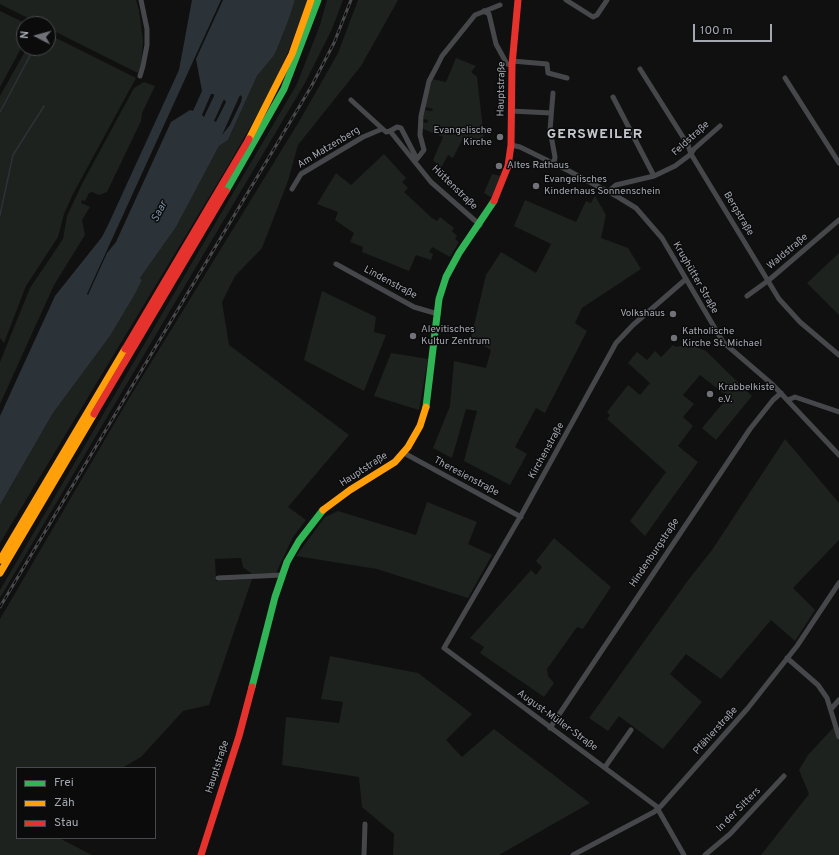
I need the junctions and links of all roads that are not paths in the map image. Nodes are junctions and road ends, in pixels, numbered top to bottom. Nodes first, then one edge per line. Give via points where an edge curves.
1 (141, 0) edge
2 (310, 0) edge
3 (318, 0) edge
4 (518, 0) edge
5 (566, 0) edge
6 (607, 0) edge
7 (500, 5) dead end
8 (484, 11) junction
9 (512, 63) junction
10 (640, 69) dead end
11 (140, 76) dead end
12 (567, 78) dead end
13 (785, 78) dead end
14 (553, 93) dead end
15 (612, 98) dead end
16 (351, 100) dead end
17 (511, 111) junction
18 (551, 113) junction
19 (720, 126) dead end
20 (382, 129) junction
21 (390, 131) junction
22 (511, 144) junction
23 (691, 154) junction
24 (416, 160) junction
25 (554, 163) junction
26 (839, 163) edge
27 (654, 176) junction
28 (292, 189) dead end
29 (609, 192) junction
30 (839, 220) edge
31 (480, 225) junction
32 (336, 264) dead end
33 (686, 279) junction
34 (767, 282) junction
35 (746, 296) dead end
36 (438, 314) junction
37 (839, 354) edge
38 (781, 393) junction
39 (788, 400) junction
40 (839, 412) edge
41 (404, 453) junction
42 (839, 455) edge
43 (521, 517) junction
44 (0, 560) edge
45 (0, 573) edge
46 (282, 575) junction
47 (218, 578) dead end
48 (839, 583) edge
49 (444, 648) joint
50 (788, 658) junction
51 (839, 700) edge
52 (832, 708) junction
53 (550, 728) junction
54 (631, 730) dead end
55 (839, 737) edge
56 (605, 767) junction
57 (784, 776) dead end
58 (658, 809) junction
59 (366, 824) dead end
60 (201, 855) edge
61 (364, 855) edge
62 (573, 855) edge
63 (684, 855) edge
64 (705, 855) edge

1 - 11 street via 147,29 147,45
2 - 44 main road via 292,54 259,122
3 - 45 main road via 292,69 265,125
4 - 9 main road, Hauptstraße
5 - 6 street via 593,17 597,16
7 - 8 street
8 - 9 street via 489,14 496,44 507,64
8 - 24 street via 475,15 453,42 429,80 420,128 424,150
9 - 12 street via 547,64 548,73
9 - 17 main road, Hauptstraße
10 - 23 street, Bergstraße via 688,145
13 - 26 street
14 - 18 street
15 - 27 street
16 - 20 street, Hüttenstraße
17 - 18 street
17 - 22 main road, Hauptstraße
18 - 25 street via 550,130
19 - 23 street, Feldstraße
20 - 21 street, Hüttenstraße
20 - 28 street, Am Matzenberg via 363,137 301,174
21 - 24 street, Hüttenstraße
21 - 24 street, Hüttenstraße via 397,127 401,128
22 - 25 street, Krughütter Straße
22 - 31 main road, Hauptstraße via 510,158 502,184
23 - 27 street, Feldstraße via 675,166
23 - 34 street, Bergstraße
24 - 31 street, Hüttenstraße via 432,182
25 - 29 street, Krughütter Straße
27 - 29 street, Feldstraße via 616,185
29 - 33 street, Krughütter Straße via 628,203 645,218 662,238
30 - 34 street, Waldstraße
31 - 36 main road, Hauptstraße via 459,253 446,277
32 - 36 street, Lindenstraße via 414,307
33 - 38 street, Krughütter Straße via 723,342
33 - 43 street, Kirchenstraße via 616,343
34 - 35 street, Waldstraße
34 - 37 street, Bergstraße via 787,309
36 - 41 main road, Hauptstraße via 427,404 416,436
38 - 39 street, Krughütter Straße
38 - 53 street, Hindenburgstraße via 750,429
39 - 40 street via 795,398
39 - 42 street, Krughütter Straße
41 - 43 street, Theresienstraße
41 - 46 main road, Hauptstraße via 388,467 323,510 299,541
43 - 49 street, Kirchenstraße
46 - 47 street
46 - 60 main road, Hauptstraße via 239,736
48 - 50 street, Pfählerstraße
49 - 53 street, August-Müller-Straße
50 - 52 street via 818,685
50 - 58 street, Pfählerstraße via 743,714
51 - 52 street
52 - 55 street
53 - 56 street, August-Müller-Straße
54 - 56 street
56 - 58 street, August-Müller-Straße
57 - 64 street, In der Sitters via 730,834
58 - 62 street, Pfählerstraße
58 - 63 street
59 - 61 street

